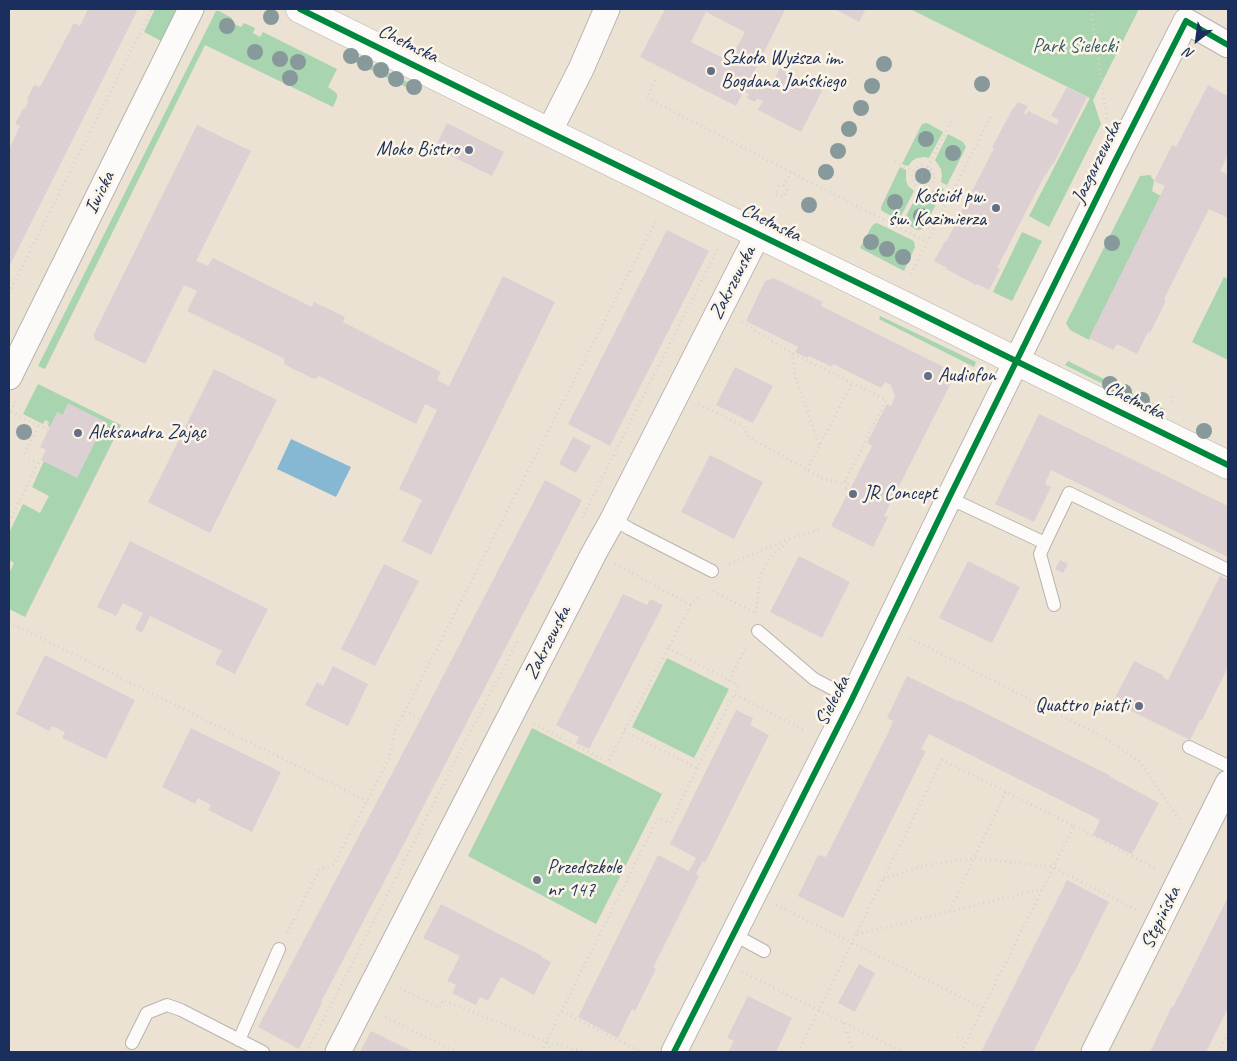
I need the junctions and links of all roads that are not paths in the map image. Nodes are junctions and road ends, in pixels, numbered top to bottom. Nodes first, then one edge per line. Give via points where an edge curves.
1 (191, 9) edge
2 (300, 9) edge
3 (607, 9) edge
4 (328, 15) edge
5 (1228, 45) edge
6 (549, 132) junction
7 (758, 234) junction
8 (1016, 361) junction
9 (9, 377) edge
10 (1228, 465) edge
11 (949, 498) junction
12 (613, 519) junction
13 (1045, 543) junction
14 (1228, 570) edge
15 (712, 571) road end
16 (1054, 605) dead end
17 (758, 632) dead end
18 (852, 700) junction
19 (1189, 747) dead end
20 (1228, 766) edge
21 (1228, 783) edge
22 (733, 934) junction
23 (279, 949) road end
24 (764, 950) dead end
25 (239, 1040) junction
26 (132, 1043) dead end
27 (263, 1052) edge
28 (338, 1052) edge
29 (674, 1052) edge
30 (1094, 1052) edge

1 - 9 street, Iwicka
2 - 4 street, Chełmska
3 - 6 street
4 - 6 street, Chełmska
5 - 8 street, Jazgarzewska via 1186,21
6 - 7 street, Chełmska
7 - 8 street, Chełmska
7 - 12 street, Zakrzewska
8 - 10 street, Chełmska
8 - 11 street, Sielecka
11 - 13 lane
11 - 18 street, Sielecka
12 - 15 lane
12 - 28 street, Zakrzewska
13 - 14 lane via 1069,493
13 - 16 lane via 1040,554
17 - 18 lane via 814,679
18 - 22 street, Sielecka
19 - 20 lane
21 - 30 street, Stępińska
22 - 24 lane
22 - 29 street, Sielecka
23 - 25 lane
25 - 26 lane via 167,1005 147,1013
25 - 27 lane

